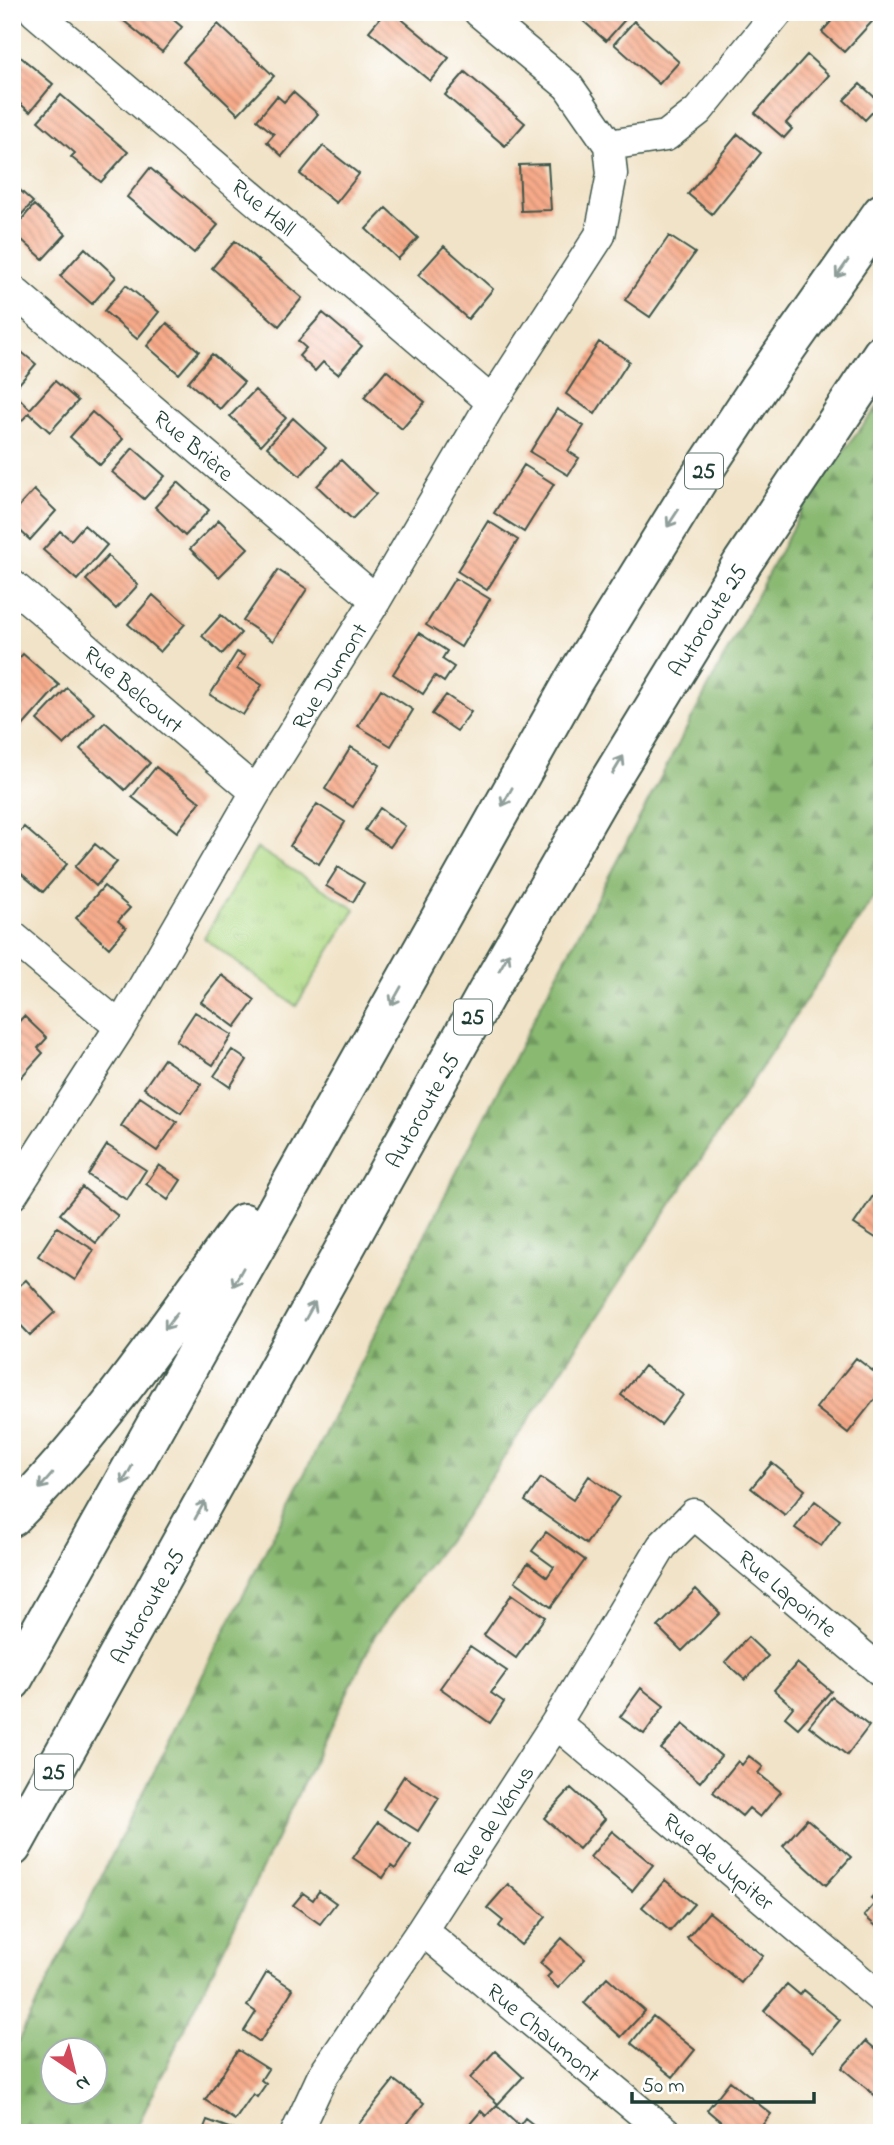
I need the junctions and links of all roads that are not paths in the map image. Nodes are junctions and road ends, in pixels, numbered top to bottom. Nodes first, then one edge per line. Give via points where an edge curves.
1 (35, 12) edge
2 (480, 12) edge
3 (778, 12) edge
4 (609, 145) junction
5 (882, 213) edge
6 (12, 290) edge
7 (882, 354) edge
8 (492, 401) junction
9 (12, 585) edge
10 (376, 600) junction
11 (256, 792) junction
12 (12, 936) edge
13 (120, 1027) junction
14 (343, 1089) junction
15 (12, 1195) edge
16 (694, 1514) joint
17 (12, 1517) edge
18 (882, 1672) edge
19 (12, 1681) edge
20 (556, 1723) junction
21 (12, 1847) edge
22 (422, 1930) junction
23 (882, 1999) edge
24 (296, 2133) edge
25 (666, 2133) edge

1 - 8 street, Rue Hall
2 - 4 street via 568,86
3 - 4 street via 698,111 666,136
4 - 8 street, Rue Dumont via 612,174 600,235
5 -> 14 highway, 25 via 759,387 624,596
6 - 10 street, Rue Brière
21 -> 7 highway, Autoroute 25 / 25 via 593,807 743,562
8 - 10 street, Rue Dumont
9 - 11 street, Rue Belcourt
10 - 11 street, Rue Dumont
11 - 13 street, Rue Dumont
12 - 13 street
13 - 15 street, Rue Dumont
14 -> 17 highway via 110,1404
14 -> 19 highway, 25
16 - 18 street, Rue Lapointe
16 - 20 street, Rue de Vénus via 662,1546
20 - 22 street, Rue de Vénus
20 - 23 street, Rue de Jupiter
22 - 24 street, Rue de Vénus via 322,2077
22 - 25 street, Rue Chaumont

